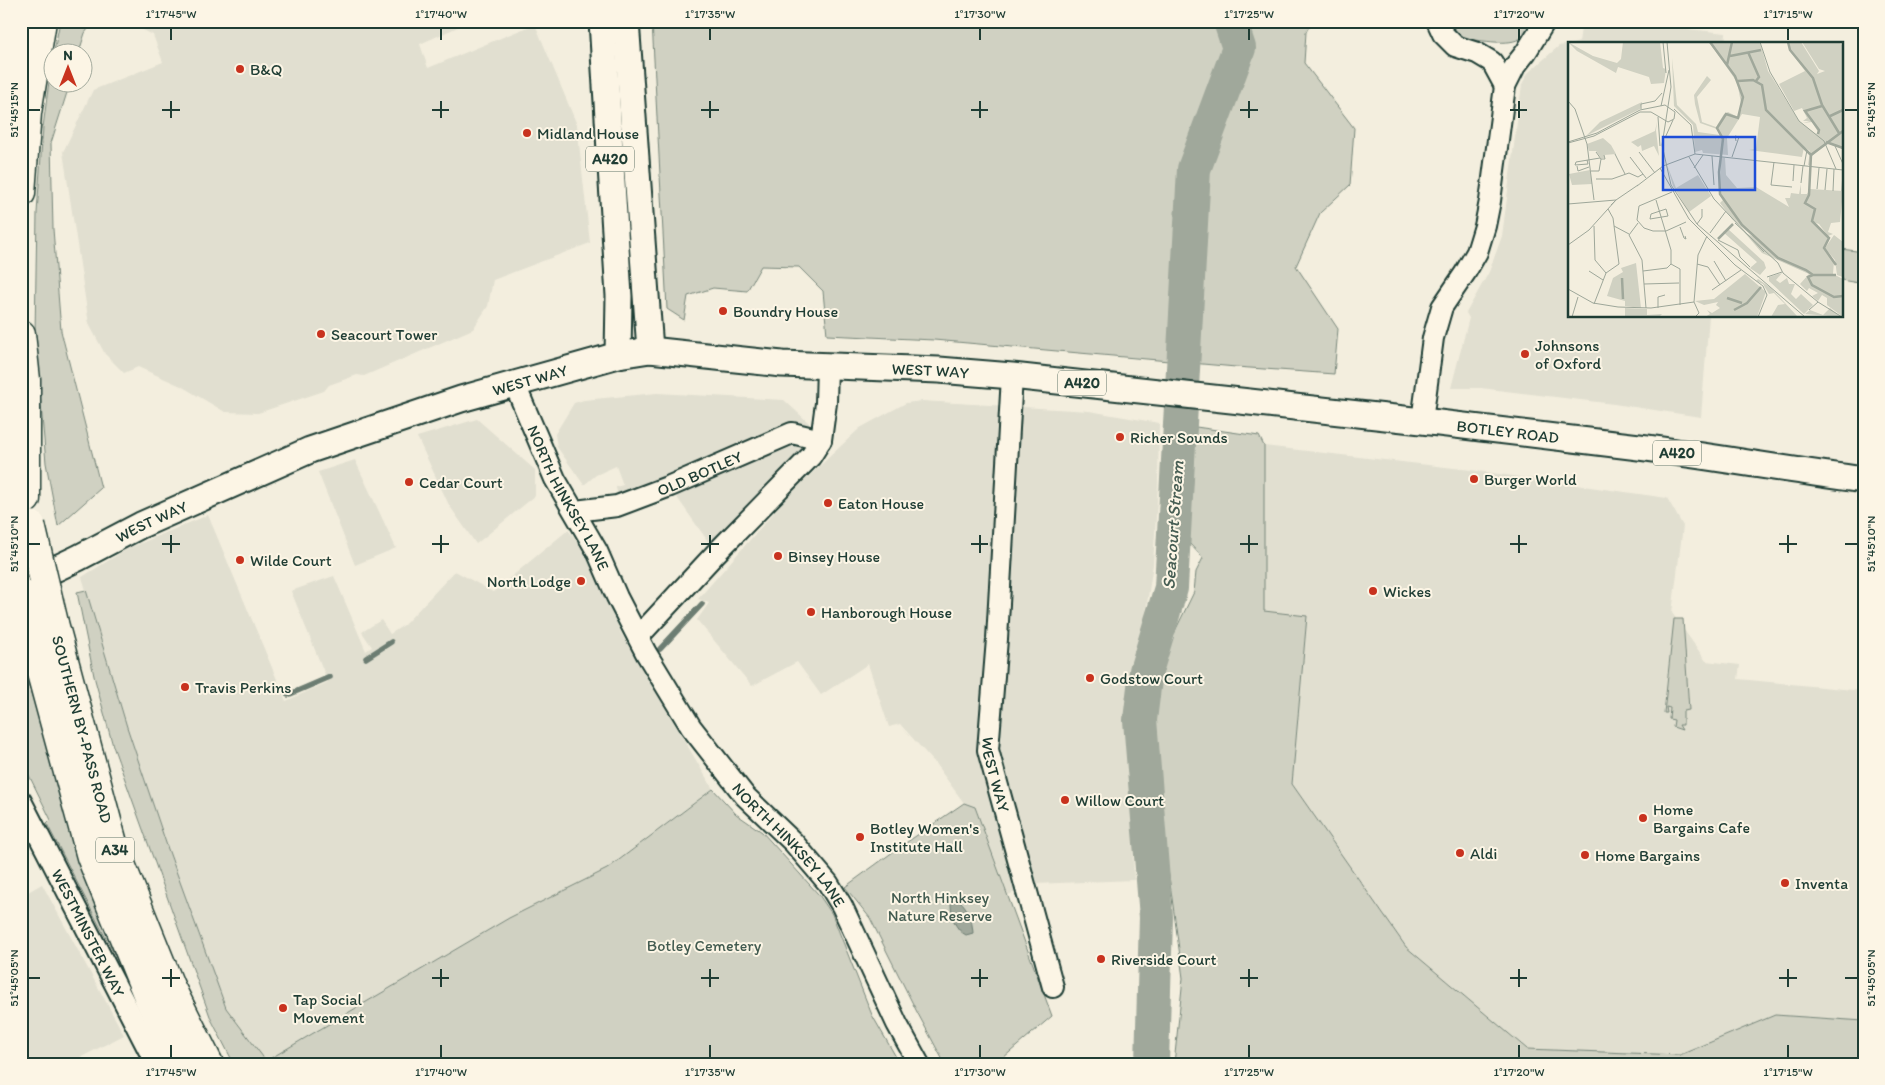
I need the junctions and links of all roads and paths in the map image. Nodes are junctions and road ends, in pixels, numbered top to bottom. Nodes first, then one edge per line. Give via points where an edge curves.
1 (42, 21) edge
2 (602, 21) edge
3 (626, 21) edge
4 (1437, 21) edge
5 (1545, 21) edge
6 (1505, 86) junction
7 (21, 193) edge
8 (21, 334) edge
9 (650, 350) junction
10 (618, 355) junction
11 (827, 366) junction
12 (1012, 376) junction
13 (515, 385) junction
14 (1152, 390) joint
15 (1422, 421) junction
16 (821, 440) junction
17 (21, 469) edge
18 (1864, 480) edge
19 (575, 511) junction
20 (29, 512) junction
21 (78, 558) junction
22 (21, 584) edge
23 (21, 593) edge
24 (21, 599) edge
25 (42, 630) junction
26 (638, 637) junction
27 (21, 801) edge
28 (1053, 987) dead end
29 (156, 1064) edge
30 (181, 1064) edge
31 (209, 1064) edge
32 (919, 1064) edge

1 - 7 highway via 28,113
2 - 10 main road, A420 via 619,296
3 - 9 main road, A420
4 - 6 street via 1443,34 1455,46 1492,62
5 - 6 street
6 - 15 street via 1485,226 1477,252 1442,307 1433,338
8 - 20 highway via 26,380
9 - 10 main road, WEST WAY / A420
9 - 11 main road, WEST WAY / A420
10 - 13 main road, WEST WAY
11 - 12 main road, WEST WAY / A420
11 - 16 street
12 - 14 main road, WEST WAY / A420
12 - 28 street, WEST WAY via 988,750
13 - 19 street, NORTH HINKSEY LANE via 555,479
13 - 21 main road, WEST WAY via 461,399 310,450 141,525
14 - 15 main road, BOTLEY ROAD / A420
15 - 18 main road, BOTLEY ROAD / A420 via 1704,456
16 - 19 street, OLD BOTLEY via 792,433 617,506
16 - 26 street via 811,456
17 - 20 highway, SOUTHERN BY-PASS ROAD / A34
19 - 26 street, NORTH HINKSEY LANE
20 - 25 highway, SOUTHERN BY-PASS ROAD / A34, bridge
21 - 22 main road, WEST WAY
21 - 24 main road, WEST WAY
23 - 25 highway, SOUTHERN BY-PASS ROAD / A34, bridge
25 - 30 highway, SOUTHERN BY-PASS ROAD / A34 via 91,857 149,999
25 - 31 highway, SOUTHERN BY-PASS ROAD / A34 via 114,847 170,986
26 - 32 street, NORTH HINKSEY LANE via 691,727 745,796 793,842 828,883
27 - 29 street, WESTMINSTER WAY

